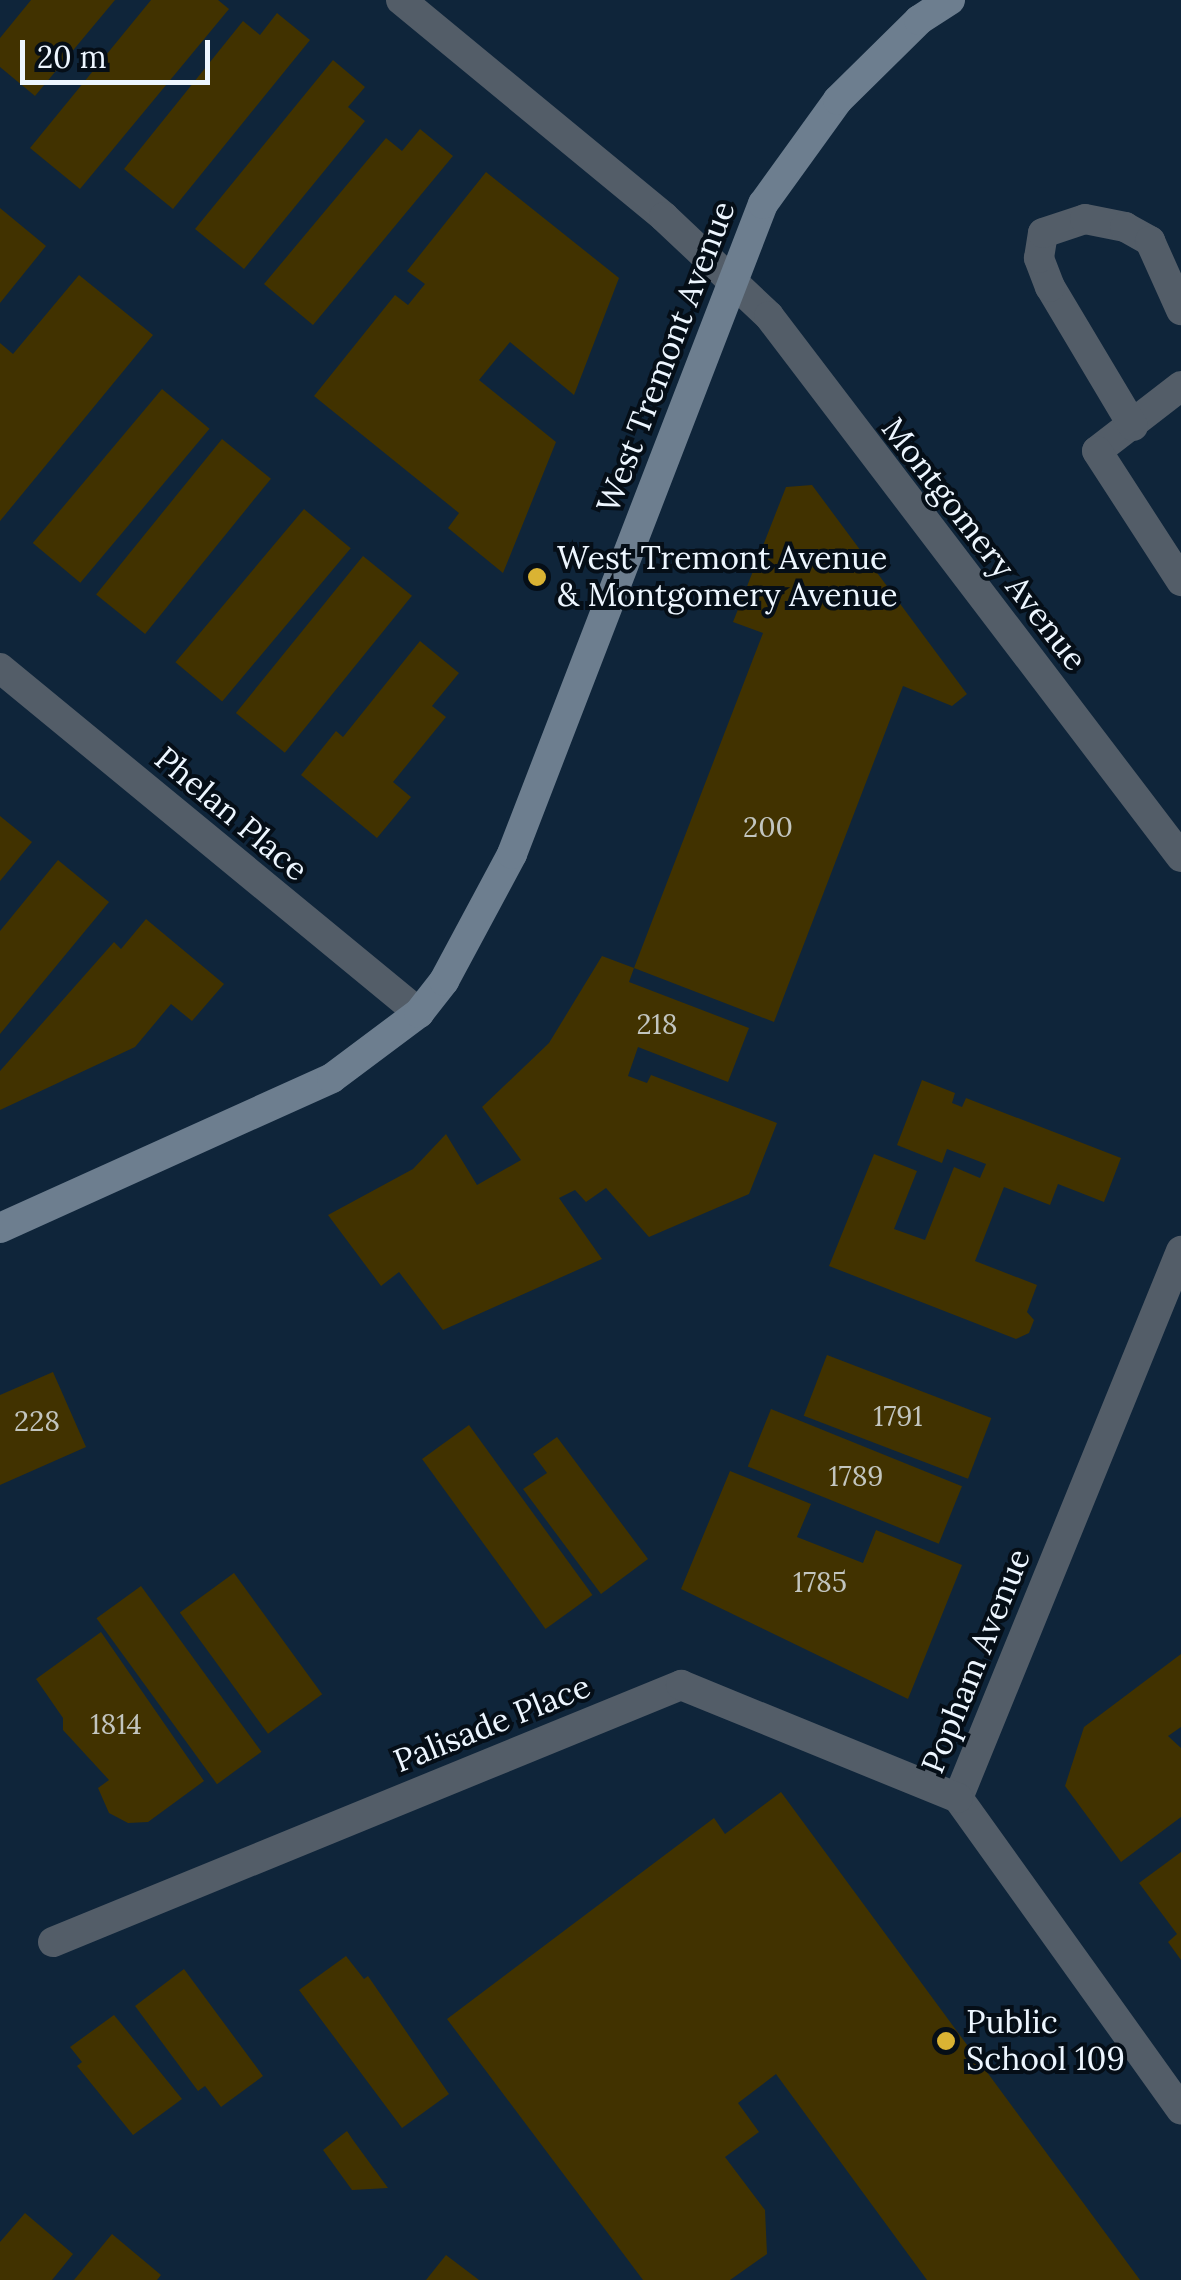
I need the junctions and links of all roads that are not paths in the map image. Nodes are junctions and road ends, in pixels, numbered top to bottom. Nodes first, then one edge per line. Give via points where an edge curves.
1 (401, 0) edge
2 (950, 0) edge
3 (923, 10) edge
4 (730, 277) junction
5 (1181, 310) edge
6 (1181, 386) edge
7 (1133, 426) junction
8 (1181, 581) edge
9 (0, 668) edge
10 (1181, 857) edge
11 (419, 1013) junction
12 (0, 1228) edge
13 (1181, 1251) edge
14 (958, 1798) junction
15 (53, 1942) dead end
16 (1181, 2109) edge

1 - 4 street, Montgomery Avenue
2 - 3 main road, West Tremont Avenue
3 - 4 main road, West Tremont Avenue via 798,148 762,204
4 - 10 street, Montgomery Avenue via 769,316
4 - 11 main road, West Tremont Avenue via 512,854 466,948
5 - 7 street via 1150,241 1125,227 1085,219 1044,232 1039,258 1050,287
6 - 7 street
7 - 8 street via 1098,451
9 - 11 street, Phelan Place
11 - 12 main road, West Tremont Avenue via 332,1078 275,1108
13 - 14 street, Popham Avenue
14 - 15 street, Palisade Place via 681,1685
14 - 16 street, Popham Avenue

